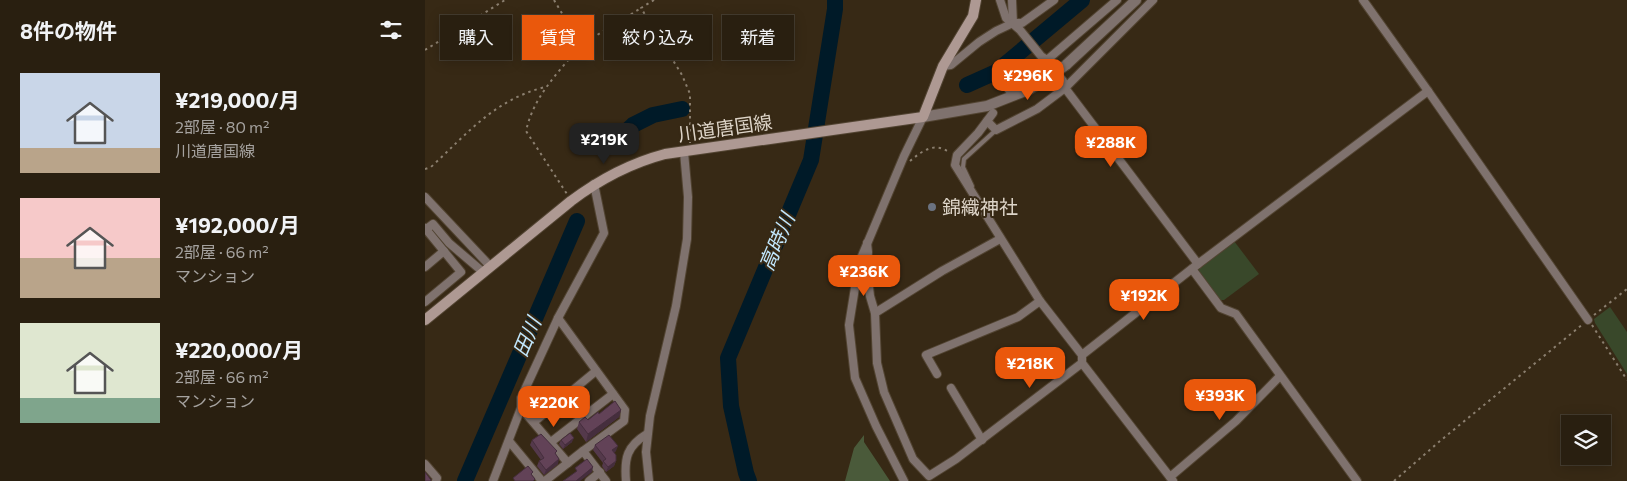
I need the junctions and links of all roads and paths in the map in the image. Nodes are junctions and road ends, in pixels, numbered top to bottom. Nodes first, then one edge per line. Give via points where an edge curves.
1 (505, 0) edge
2 (554, 0) edge
3 (654, 0) edge
4 (976, 0) edge
5 (1000, 0) edge
6 (1012, 0) edge
7 (1054, 0) edge
8 (1117, 0) edge
9 (1136, 0) edge
10 (1153, 0) edge
11 (1363, 0) edge
12 (641, 8) junction
13 (563, 15) edge
14 (1013, 23) junction
15 (594, 37) edge
16 (425, 50) edge
17 (1044, 58) junction
18 (568, 60) edge
19 (943, 66) junction
20 (545, 86) junction
21 (1065, 88) junction
22 (1009, 90) dead end
23 (1428, 91) junction
24 (993, 113) dead end
25 (918, 118) junction
26 (987, 121) junction
27 (996, 130) junction
28 (690, 151) junction
29 (957, 158) junction
30 (425, 169) edge
31 (897, 172) junction
32 (594, 184) junction
33 (974, 196) junction
34 (425, 197) edge
35 (571, 200) junction
36 (425, 229) edge
37 (1000, 239) junction
38 (867, 243) junction
39 (444, 252) junction
40 (1195, 266) junction
41 (425, 267) edge
42 (487, 269) junction
43 (1627, 289) edge
44 (1040, 301) junction
45 (425, 302) edge
46 (875, 313) junction
47 (558, 318) junction
48 (425, 320) edge
49 (1588, 320) junction
50 (1082, 359) junction
51 (596, 371) junction
52 (937, 374) dead end
53 (1280, 376) junction
54 (1627, 380) edge
55 (951, 388) dead end
56 (613, 394) junction
57 (521, 408) junction
58 (534, 422) junction
59 (647, 434) junction
60 (982, 440) junction
61 (509, 441) junction
62 (551, 442) junction
63 (583, 451) junction
64 (568, 463) junction
65 (425, 464) edge
66 (600, 472) junction
67 (494, 478) edge
68 (1171, 479) edge
69 (437, 480) edge
70 (501, 481) edge
71 (544, 481) edge
72 (589, 481) edge
73 (606, 481) edge
74 (626, 481) edge
75 (649, 481) edge
76 (904, 481) edge
77 (1357, 481) edge
78 (1395, 481) edge

1 - 16 path
2 - 13 path
3 - 12 path
4 - 19 main road via 973,16
5 - 14 street via 1006,18
6 - 14 street
7 - 14 street via 1022,23
8 - 17 street
9 - 25 street, bridge via 1066,65 1028,90 987,106
10 - 21 street
11 - 23 street
12 - 15 path
12 - 28 path via 690,94
14 - 17 street
14 - 19 street via 979,42 951,66
17 - 21 street
17 - 22 street
18 - 20 path
19 - 25 main road
20 - 30 path via 487,114
20 - 35 path via 526,131
21 - 27 street via 1037,109
21 - 40 street
23 - 40 street
23 - 49 street
24 - 26 street
25 - 28 main road, 川道唐国線
25 - 31 street
26 - 27 street
26 - 29 street
27 - 33 lane via 964,159 963,167
28 - 32 main road, 川道唐国線 via 654,157
28 - 59 street via 687,238 676,306
29 - 31 path via 936,147 924,150
29 - 33 street via 955,165
31 - 38 street
32 - 35 main road, 川道唐国線
32 - 47 street via 604,233
33 - 37 street
34 - 42 street
35 - 42 main road, 川道唐国線
36 - 39 street
36 - 42 street via 433,224 449,243
37 - 44 street
37 - 46 street via 942,270
38 - 46 street via 870,296
38 - 76 street via 855,279 849,324 855,378
39 - 41 street
39 - 45 street via 461,272
40 - 50 street
40 - 53 street via 1221,308 1236,314
42 - 48 main road, 川道唐国線
43 - 49 path
44 - 50 street
44 - 52 street via 1018,318 926,355
46 - 60 street via 877,363 884,392 913,459 929,476
47 - 51 street
47 - 57 street via 521,398
49 - 54 path
49 - 78 path
50 - 60 street
50 - 68 street
51 - 56 street
51 - 58 street
53 - 68 street
53 - 77 street
55 - 60 street
56 - 62 street
56 - 63 street via 625,410 624,421
57 - 58 street
57 - 61 street
58 - 62 street
59 - 74 street via 630,447
59 - 75 street
61 - 67 street
61 - 71 street
62 - 64 street
63 - 64 street
63 - 66 street
64 - 71 street
65 - 69 street
66 - 72 street
66 - 73 street
67 - 70 street

